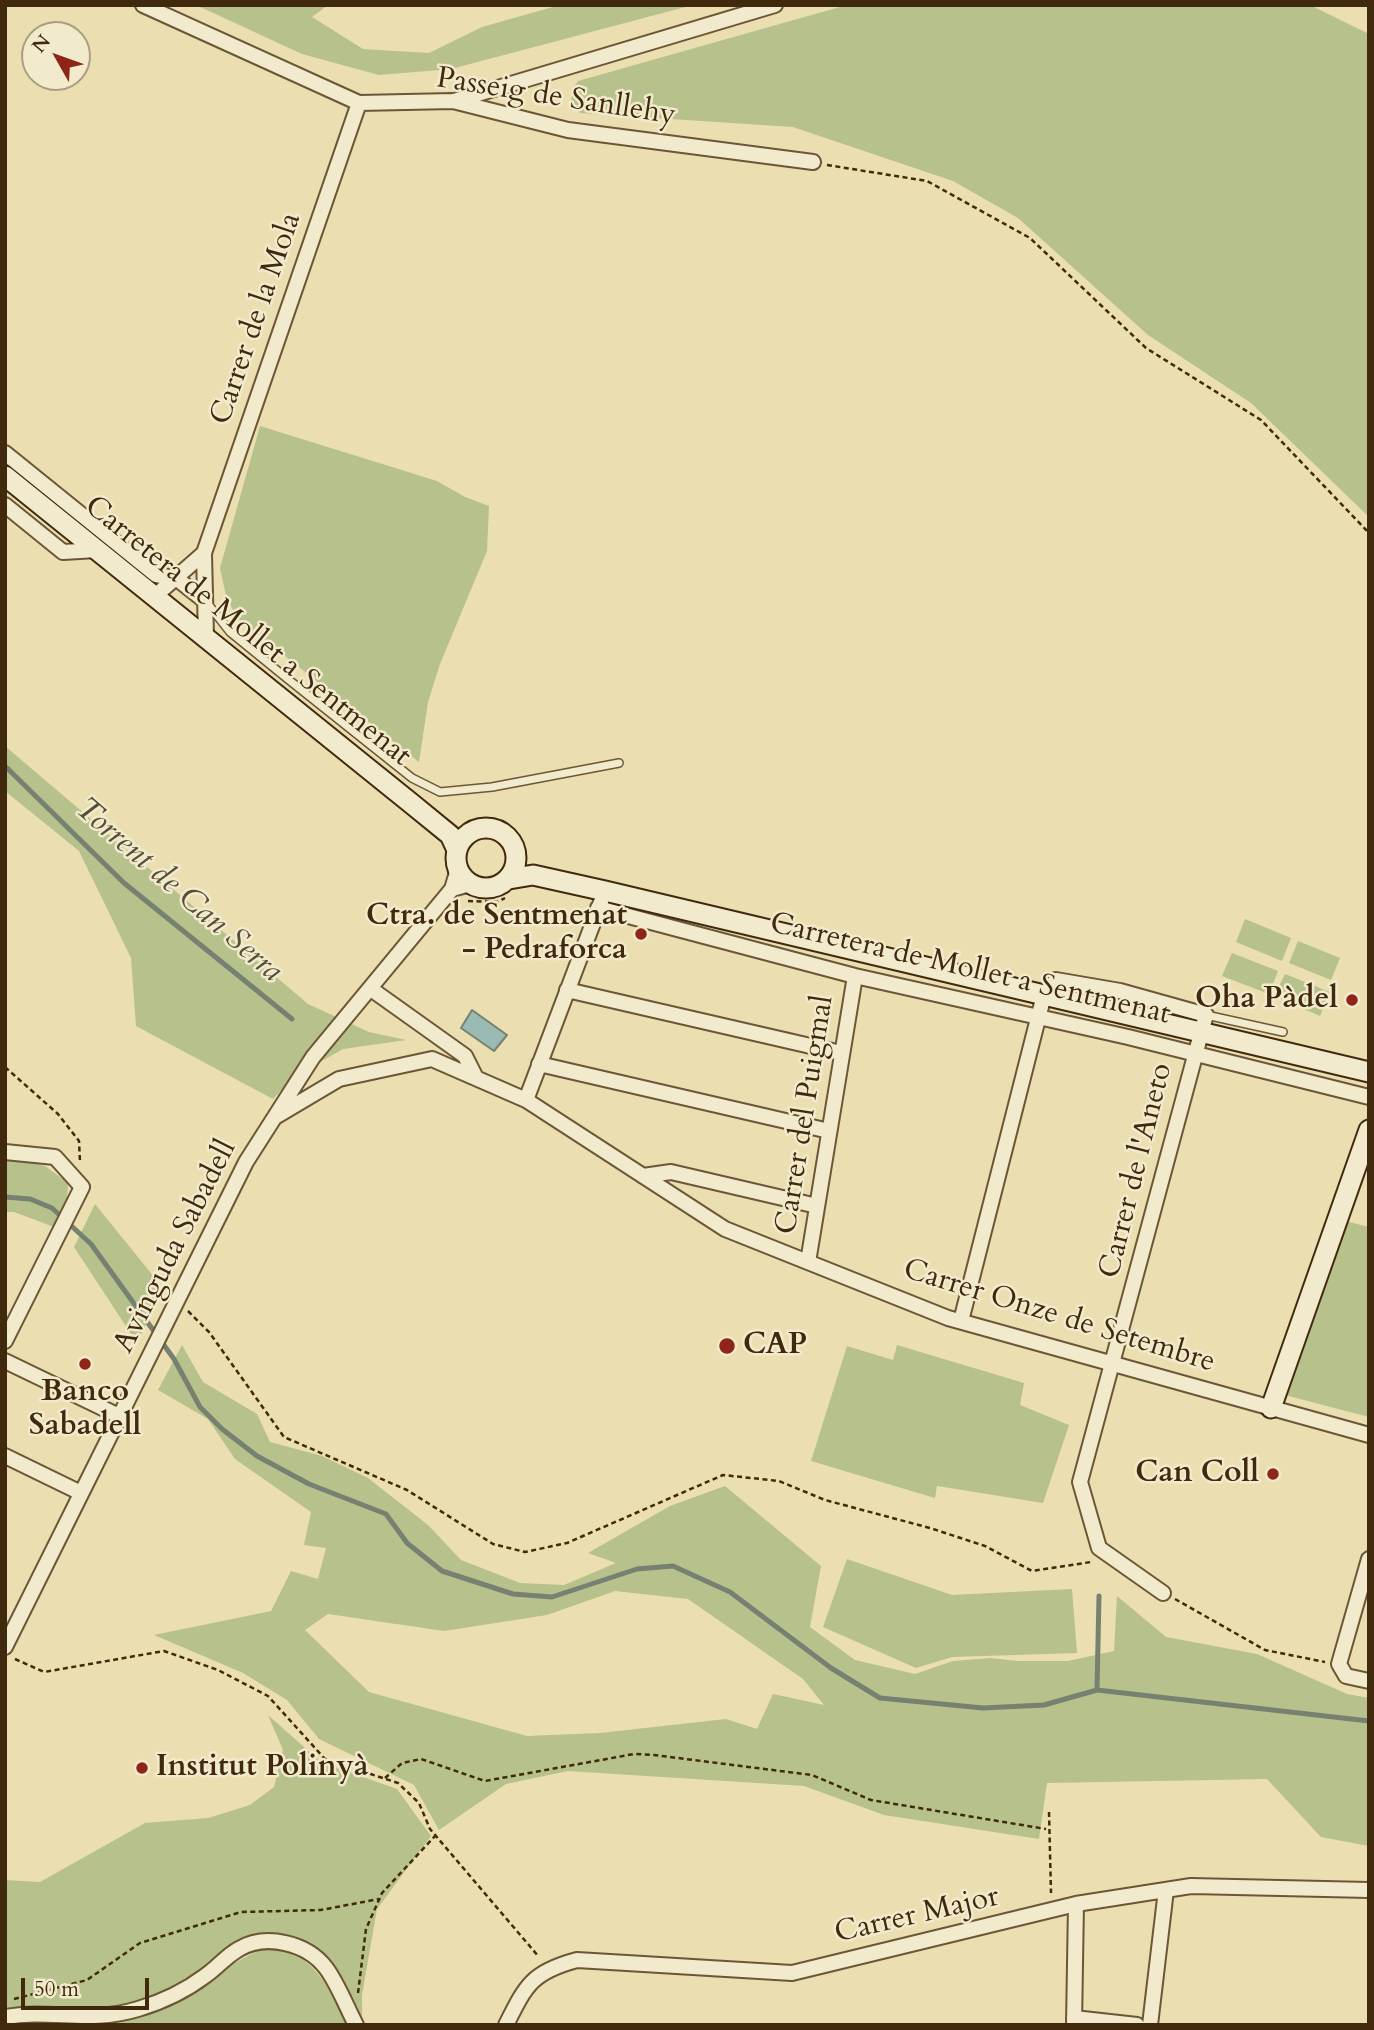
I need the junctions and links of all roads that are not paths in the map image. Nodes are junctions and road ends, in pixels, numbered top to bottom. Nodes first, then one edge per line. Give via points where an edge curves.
1 (143, 5) edge
2 (775, 5) edge
3 (453, 101) junction
4 (359, 103) junction
5 (813, 162) road end
6 (5, 453) edge
7 (5, 477) edge
8 (5, 505) edge
9 (97, 550) junction
10 (204, 553) junction
11 (176, 578) junction
12 (155, 596) junction
13 (205, 601) junction
14 (206, 637) junction
15 (620, 764) dead end
16 (457, 840) junction
17 (517, 858) junction
18 (533, 875) junction
19 (509, 879) junction
20 (460, 881) junction
21 (601, 900) junction
22 (855, 976) junction
23 (371, 989) junction
24 (567, 990) junction
25 (1044, 995) junction
26 (1038, 1018) junction
27 (1203, 1023) junction
28 (1283, 1032) dead end
29 (841, 1053) junction
30 (1194, 1054) junction
31 (539, 1064) junction
32 (1369, 1072) edge
33 (475, 1078) junction
34 (1369, 1097) edge
35 (526, 1100) junction
36 (275, 1116) junction
37 (1369, 1130) edge
38 (829, 1131) junction
39 (5, 1152) edge
40 (643, 1176) junction
41 (817, 1206) junction
42 (808, 1262) junction
43 (961, 1321) junction
44 (5, 1341) edge
45 (5, 1361) edge
46 (1115, 1364) junction
47 (1271, 1408) junction
48 (119, 1416) junction
49 (1369, 1436) edge
50 (5, 1456) edge
51 (81, 1493) junction
52 (1369, 1559) edge
53 (1163, 1593) road end
54 (5, 1647) edge
55 (1369, 1681) edge
56 (1166, 1890) junction
57 (1369, 1890) edge
58 (1076, 1904) junction
59 (5, 2017) edge
60 (1074, 2022) edge
61 (356, 2025) edge
62 (506, 2025) edge
63 (1137, 2025) edge
64 (1150, 2025) edge

1 - 4 street, Passeig de Sanllehy
2 - 3 street
3 - 4 street, Passeig de Sanllehy
3 - 5 street, Passeig de Sanllehy via 568,130
4 - 10 street, Carrer de la Mola
6 - 11 street via 156,575
7 - 9 street, Carretera de Mollet a Sentmenat
8 - 9 street via 63,552
9 - 12 street, Carretera de Mollet a Sentmenat
10 - 11 street, Carrer de la Mola
10 - 13 street, Carrer de la Mola
11 - 12 street, Carrer de la Mola
11 - 13 street
12 - 14 street, Carretera de Mollet a Sentmenat
13 - 14 street, Carrer de la Mola
13 - 15 lane via 230,632 289,680 412,778 440,792
14 - 16 street, Carretera de Mollet a Sentmenat
16 - 17 street via 478,828 492,827 514,844
16 - 20 street
17 - 18 street
17 - 19 street
18 - 19 street, Carretera de Mollet a Sentmenat
18 - 21 street, Carretera de Mollet a Sentmenat
19 - 20 street, Carretera de Mollet a Sentmenat via 497,887 483,888
20 - 23 street
21 - 22 street, Carretera de Mollet a Sentmenat
21 - 24 street
21 - 25 street, Carretera de Mollet a Sentmenat
22 - 26 street, Carretera de Mollet a Sentmenat
22 - 29 street, Carrer del Puigmal
23 - 33 street via 465,1056
23 - 36 street via 313,1058
24 - 29 street
24 - 31 street
25 - 26 street
25 - 27 street, Carretera de Mollet a Sentmenat
26 - 30 street, Carretera de Mollet a Sentmenat
26 - 43 street
27 - 28 lane
27 - 30 street, Carrer de l'Aneto
27 - 32 street, Carretera de Mollet a Sentmenat
29 - 38 street, Carrer del Puigmal
30 - 34 street, Carretera de Mollet a Sentmenat
30 - 46 street, Carrer de l'Aneto
31 - 35 street
31 - 38 street
33 - 35 street, Avinguda Sabadell
33 - 36 street, Avinguda Sabadell via 432,1059 339,1079
35 - 40 street, Carrer Onze de Setembre
36 - 48 street, Avinguda Sabadell via 227,1197
37 - 47 street
38 - 41 street, Carrer del Puigmal
39 - 44 street via 55,1157 82,1187
40 - 41 street via 671,1172
40 - 42 street, Carrer Onze de Setembre via 725,1229
41 - 42 street, Carrer del Puigmal
42 - 43 street, Carrer Onze de Setembre
43 - 46 street, Carrer Onze de Setembre
45 - 48 street
46 - 47 street, Carrer Onze de Setembre
46 - 53 street, Carrer de l'Aneto via 1080,1482 1099,1548
47 - 49 street, Carrer Onze de Setembre
48 - 51 street, Avinguda Sabadell
50 - 51 street
51 - 54 street, Avinguda Sabadell
52 - 55 street via 1339,1664 1346,1676
56 - 57 street, Carrer Major via 1205,1886
56 - 58 street, Carrer Major
56 - 64 street
58 - 60 street
58 - 62 street, Carrer Major via 792,1973 577,1960 548,1968 520,1997
59 - 61 street via 26,2013 98,2018 137,2010 205,1977 239,1948 279,1941 305,1950 325,1967
60 - 63 street

